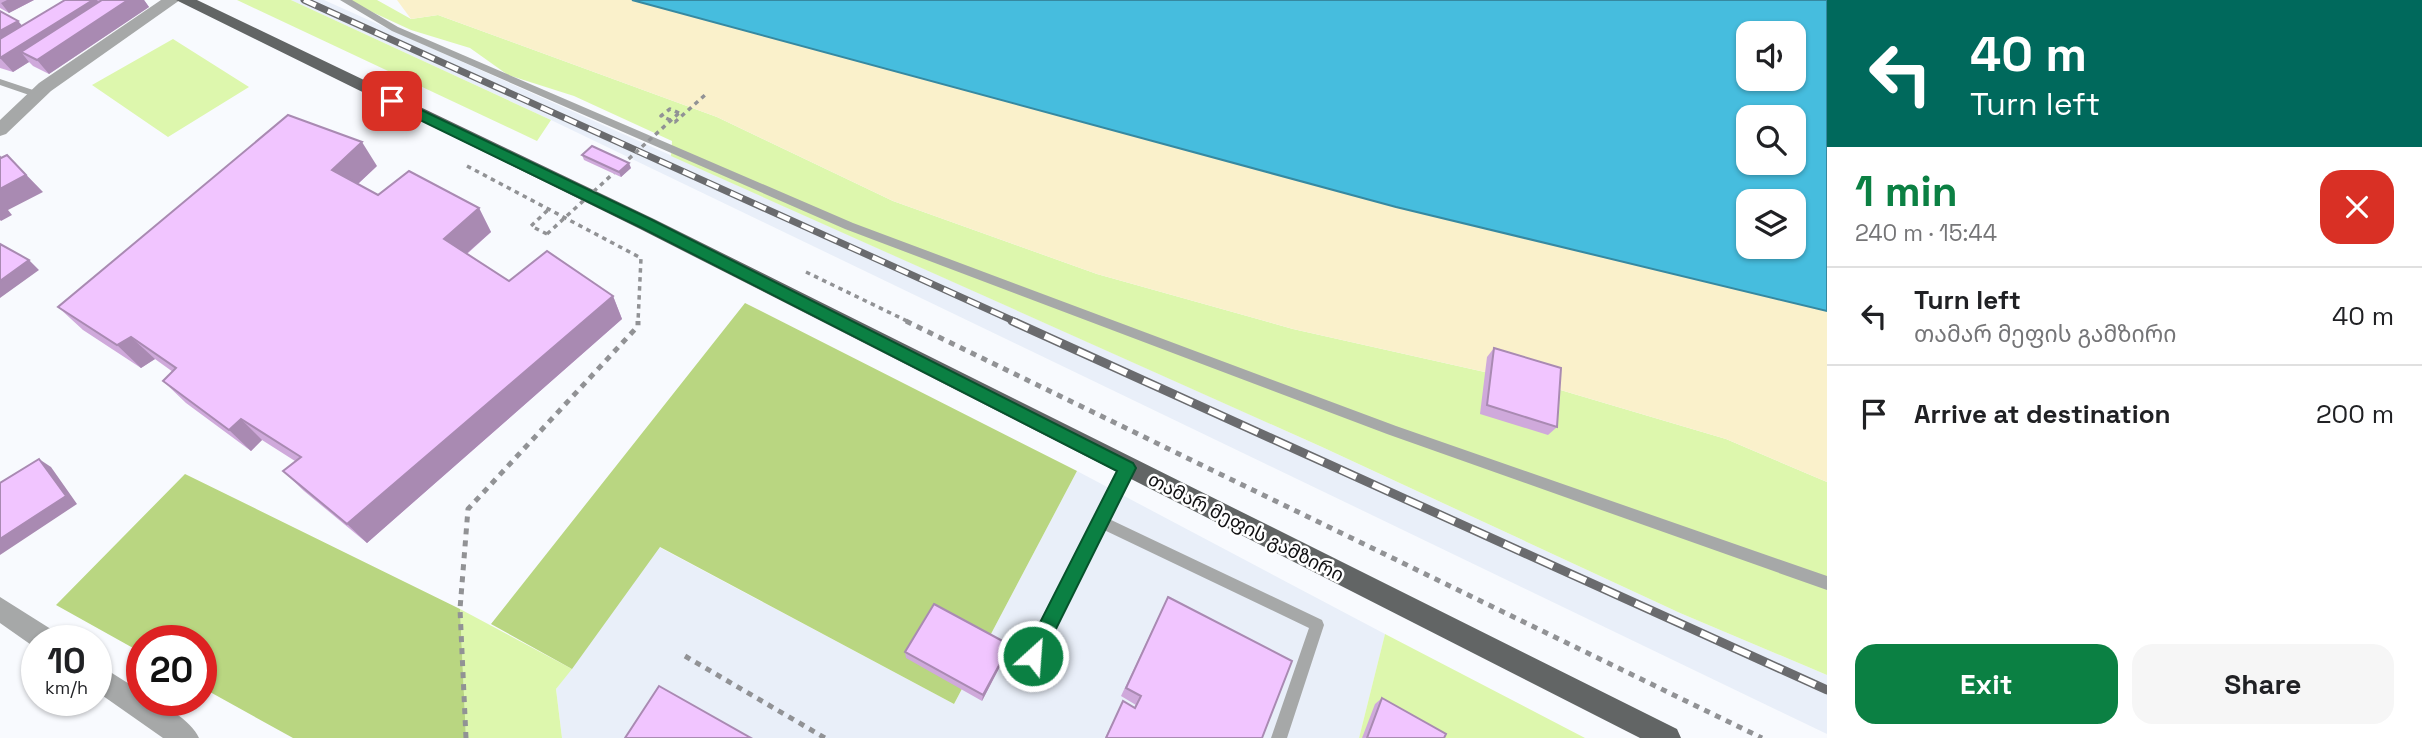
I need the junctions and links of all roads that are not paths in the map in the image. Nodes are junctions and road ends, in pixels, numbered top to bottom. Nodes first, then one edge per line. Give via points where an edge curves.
1 (172, 0) edge
2 (184, 0) edge
3 (345, 0) edge
4 (0, 82) edge
5 (35, 94) junction
6 (0, 130) edge
7 (1127, 468) junction
8 (1099, 521) junction
9 (1827, 583) edge
10 (0, 609) edge
11 (23, 625) edge
12 (1022, 679) dead end
13 (112, 687) edge
14 (186, 738) edge
15 (1279, 738) edge
16 (1668, 738) edge

1 - 5 street
2 - 7 main road, თამარ მეფის გამზირი via 647,224
3 - 9 lane via 395,29 849,226 1392,429
4 - 5 lane
5 - 6 street
7 - 8 lane
7 - 16 main road, თამარ მეფის გამზირი
8 - 12 lane
8 - 15 lane via 1317,625
10 - 11 street
13 - 14 street

